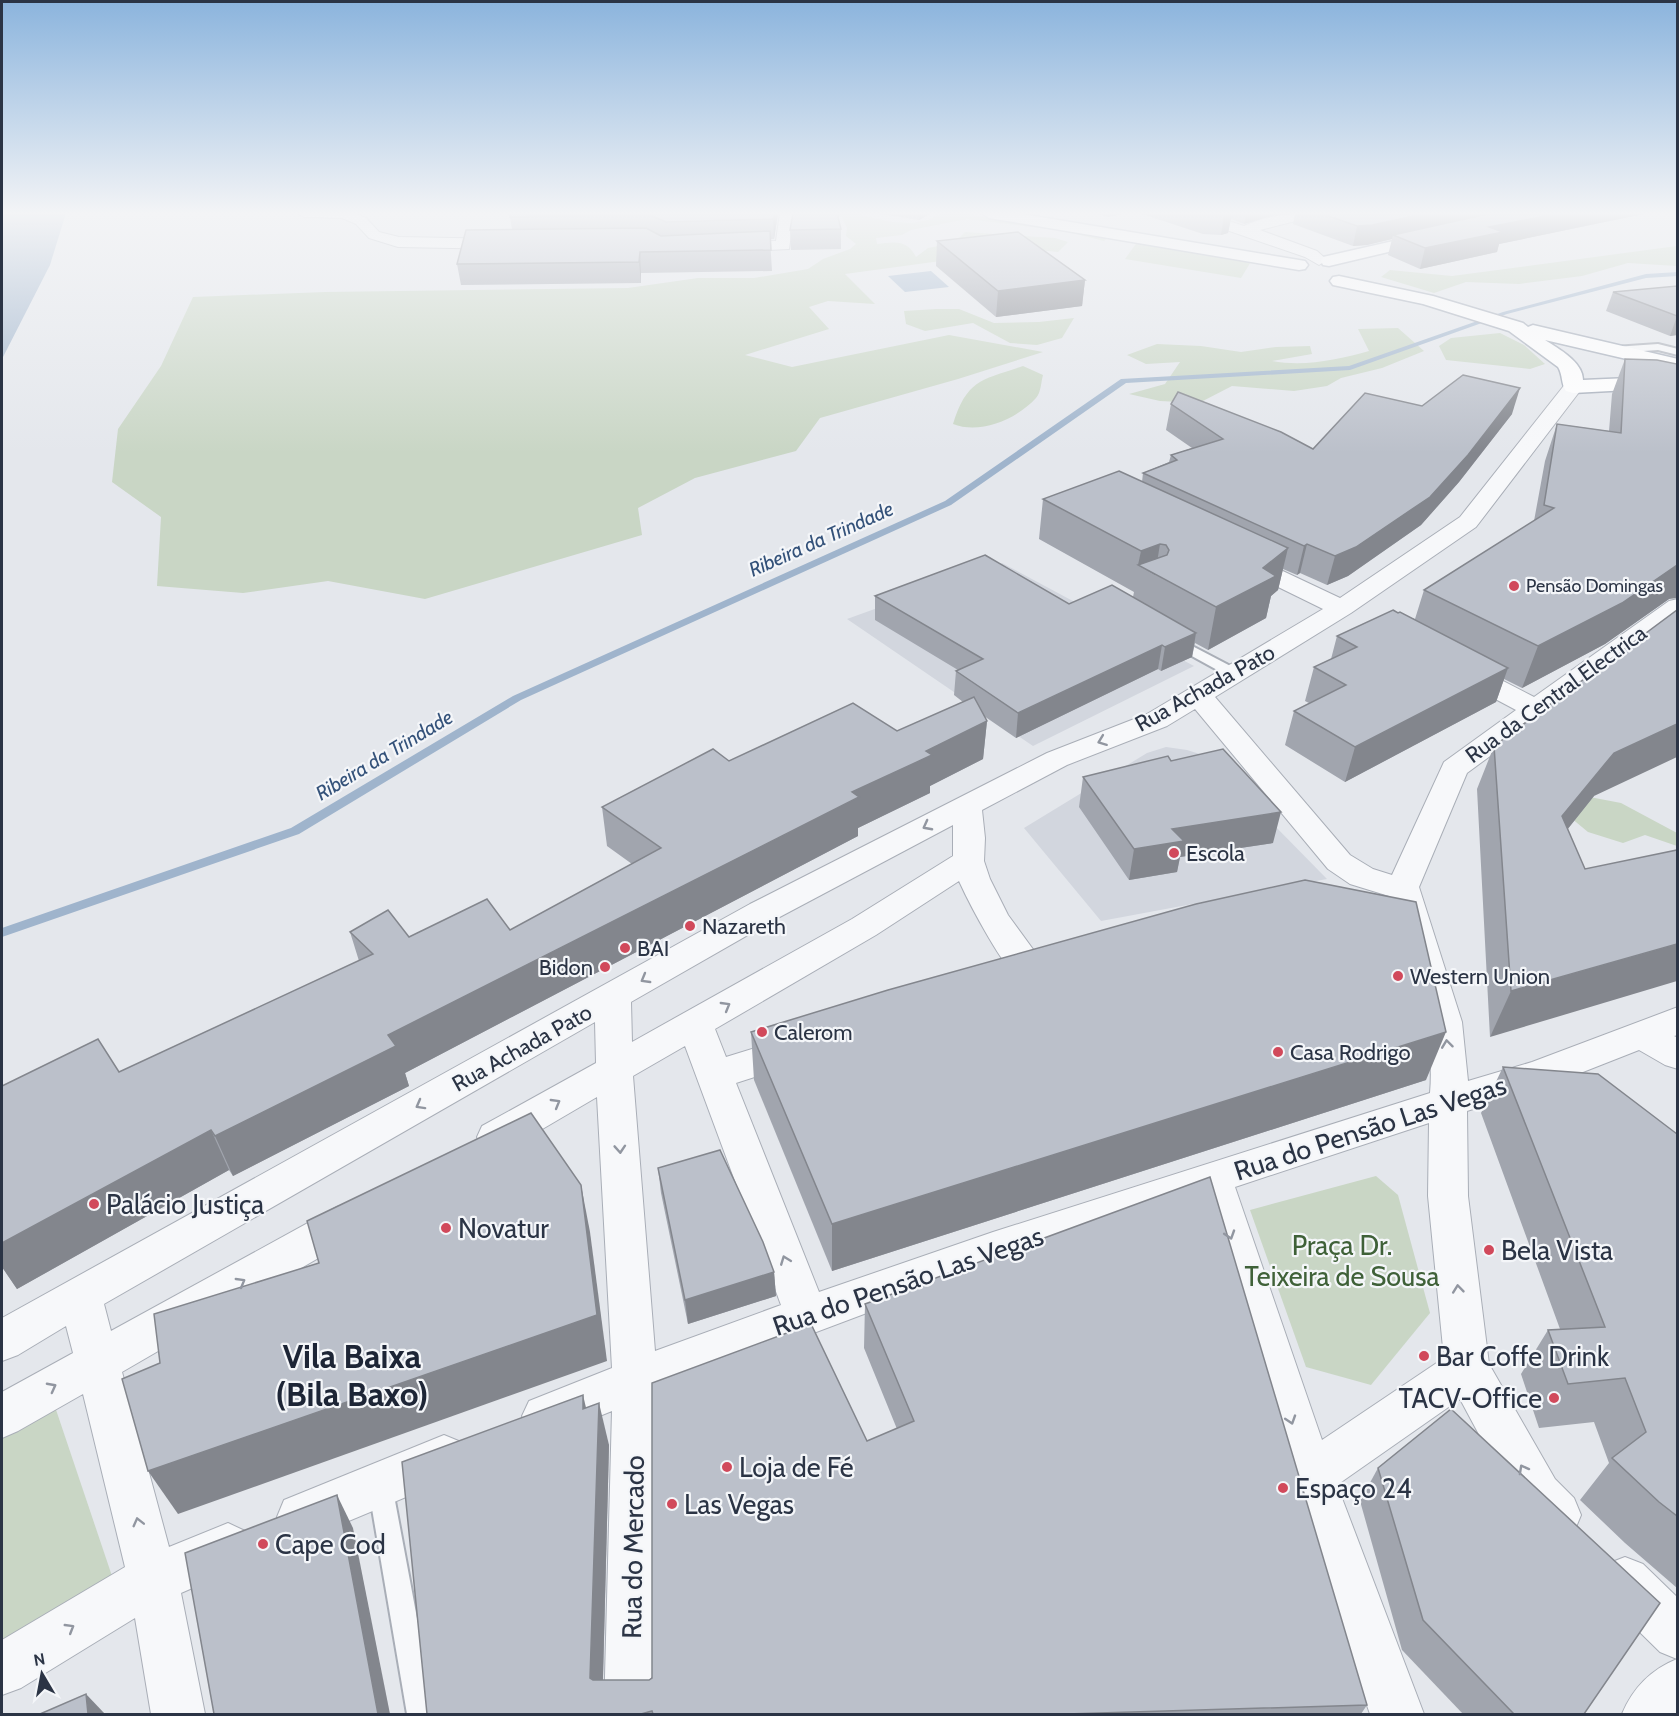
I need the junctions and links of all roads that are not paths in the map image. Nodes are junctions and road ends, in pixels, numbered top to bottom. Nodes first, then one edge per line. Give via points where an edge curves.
1 (1399, 293) edge
2 (1404, 294) joint
3 (1516, 327) junction
4 (1614, 350) junction
5 (1677, 352) edge
6 (1677, 365) edge
7 (1573, 381) junction
8 (1677, 388) edge
9 (1227, 553) edge
10 (1677, 606) edge
11 (1342, 608) junction
12 (1165, 635) edge
13 (1443, 659) edge
14 (1235, 674) junction
15 (1199, 696) junction
16 (1534, 708) junction
17 (966, 805) junction
18 (968, 861) junction
19 (1403, 887) junction
20 (1346, 900) edge
21 (1000, 985) edge
22 (613, 997) junction
23 (1677, 1020) edge
24 (695, 1024) junction
25 (1640, 1034) junction
26 (829, 1039) edge
27 (1677, 1055) edge
28 (614, 1070) junction
29 (715, 1075) junction
30 (1448, 1102) junction
31 (470, 1152) edge
32 (1212, 1179) junction
33 (377, 1204) edge
34 (80, 1295) junction
35 (806, 1314) junction
36 (2, 1341) edge
37 (98, 1363) junction
38 (1467, 1368) junction
39 (635, 1379) junction
40 (2, 1416) edge
41 (1310, 1476) junction
42 (380, 1484) junction
43 (153, 1579) junction
44 (1677, 1634) edge
45 (2, 1669) edge
46 (1677, 1685) edge
47 (178, 1714) edge
48 (421, 1714) edge
49 (631, 1714) edge
50 (1397, 1714) edge
51 (1649, 1714) edge

1 - 2 main road
2 - 3 main road
3 - 4 main road
3 - 7 main road via 1558,356
4 - 5 lane via 1658,347
4 - 6 main road
7 - 8 main road
7 - 11 street, Rua Achada Pato via 1468,522
9 - 11 street
10 - 16 street, Rua da Central Electrica
11 - 14 street, Rua Achada Pato
12 - 14 lane
13 - 16 street
14 - 15 street, Rua Achada Pato
15 -> 17 street, Rua Achada Pato via 1157,720 1057,759
15 - 19 street via 1339,862 1354,875
16 - 19 street, Rua da Central Electrica via 1454,768
17 - 18 street
17 -> 22 street, Rua Achada Pato via 762,912
18 - 21 street via 979,894 1000,932 1049,970
24 -> 18 street via 864,927
19 - 20 street
30 -> 19 street via 1450,1077 1444,1022
22 - 28 street, Rua do Mercado
22 -> 34 street, Rua Achada Pato
23 - 25 street, Rua do Pensão Las Vegas
24 - 28 street
24 - 29 street
25 - 27 street
25 - 30 street, Rua do Pensão Las Vegas via 1556,1083
26 - 29 street
31 -> 28 street
28 -> 39 street, Rua do Mercado
35 -> 29 street
30 - 32 street, Rua do Pensão Las Vegas
38 -> 30 street via 1448,1196
32 - 35 street, Rua do Pensão Las Vegas
32 -> 41 street
37 -> 33 street
34 - 36 street, Rua Achada Pato
34 - 37 street
35 - 39 street, Rua do Pensão Las Vegas
40 -> 37 street
43 -> 37 street
38 - 41 street
44 -> 38 street via 1538,1496
39 - 42 street, Rua do Pensão Las Vegas
39 - 49 street, Rua do Mercado
41 - 50 street
42 - 43 street, Rua do Pensão Las Vegas
42 - 48 lane
45 -> 43 street, Rua do Pensão Las Vegas
43 - 47 street
46 - 51 street

